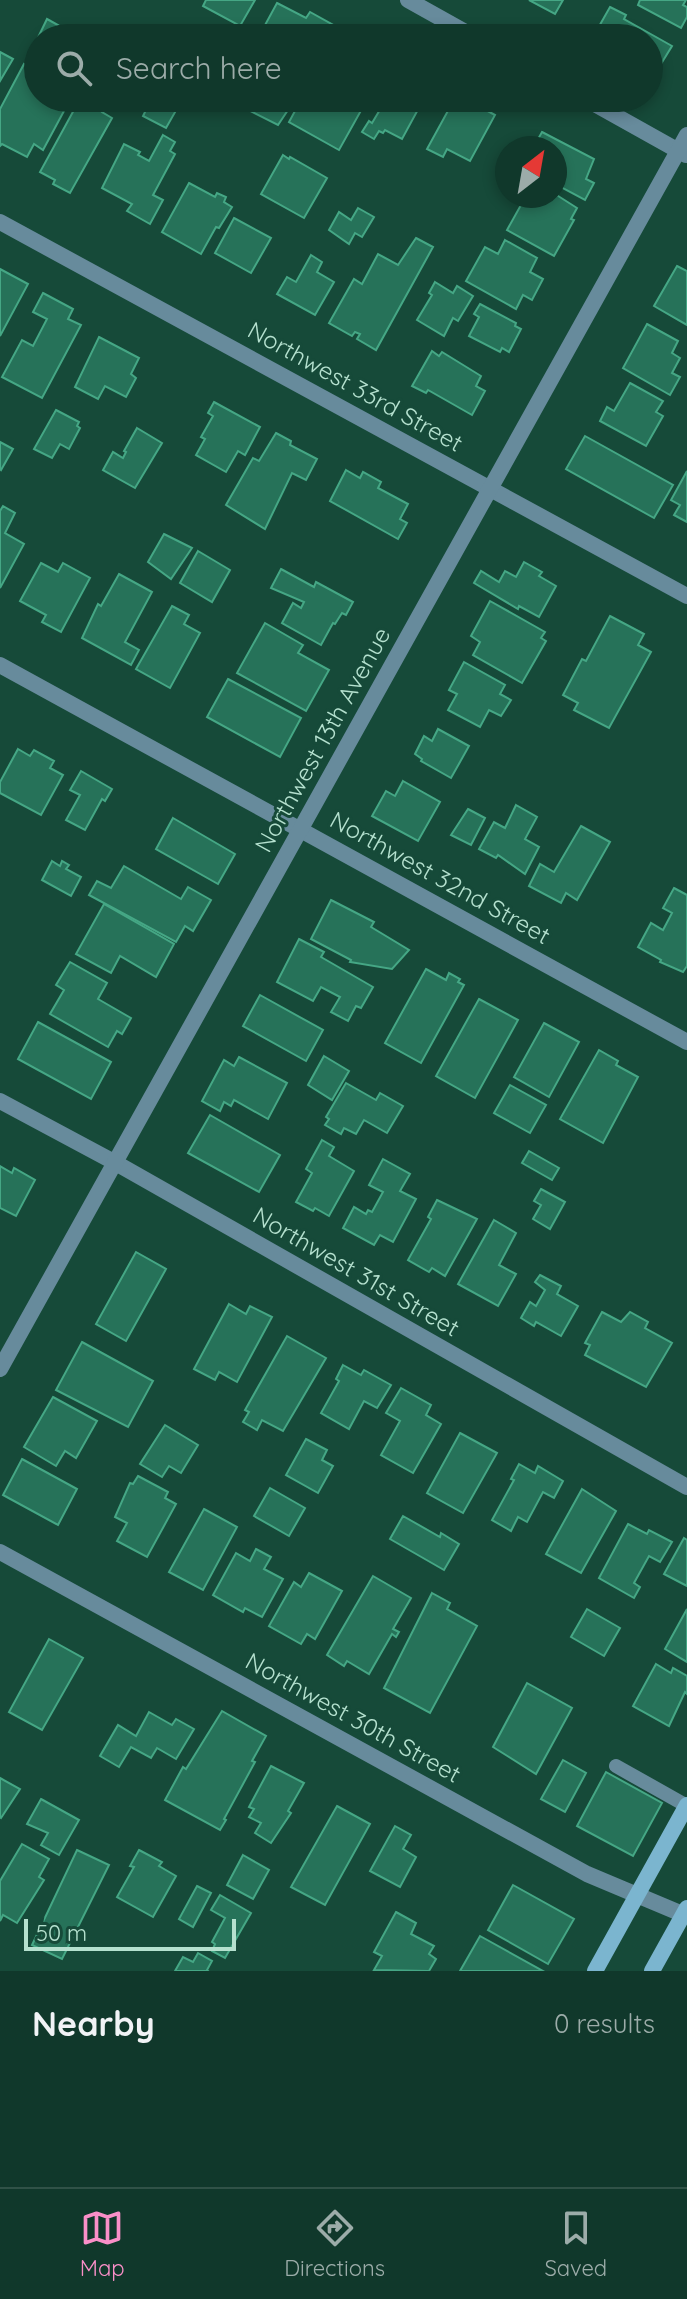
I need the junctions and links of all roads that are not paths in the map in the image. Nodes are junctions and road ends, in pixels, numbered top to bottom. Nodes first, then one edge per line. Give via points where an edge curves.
1 (408, 0) edge
2 (451, 24) edge
3 (609, 112) edge
4 (687, 135) edge
5 (683, 153) edge
6 (0, 222) edge
7 (489, 487) junction
8 (687, 596) edge
9 (0, 665) edge
10 (301, 829) junction
11 (687, 1042) edge
12 (0, 1101) edge
13 (114, 1162) junction
14 (0, 1369) edge
15 (687, 1487) edge
16 (0, 1552) edge
17 (616, 1766) dead end
18 (687, 1806) edge
19 (637, 1895) junction
20 (686, 1913) edge
21 (595, 1971) edge
22 (652, 1971) edge

1 - 2 street
3 - 5 street
4 - 5 street, Northwest 13th Avenue
5 - 7 street, Northwest 13th Avenue
6 - 7 street, Northwest 33rd Street
7 - 8 street, Northwest 33rd Street
7 - 10 street, Northwest 13th Avenue
9 - 10 street, Northwest 32nd Street
10 - 11 street, Northwest 32nd Street
10 - 13 street, Northwest 13th Avenue
12 - 13 street, Northwest 31st Street
13 - 14 street, Northwest 13th Avenue
13 - 15 street, Northwest 31st Street
16 - 19 street, Northwest 30th Street via 587,1874
17 - 18 lane
18 - 19 main road
19 - 20 street, Northwest 30th Street
19 - 21 main road
20 - 22 main road

